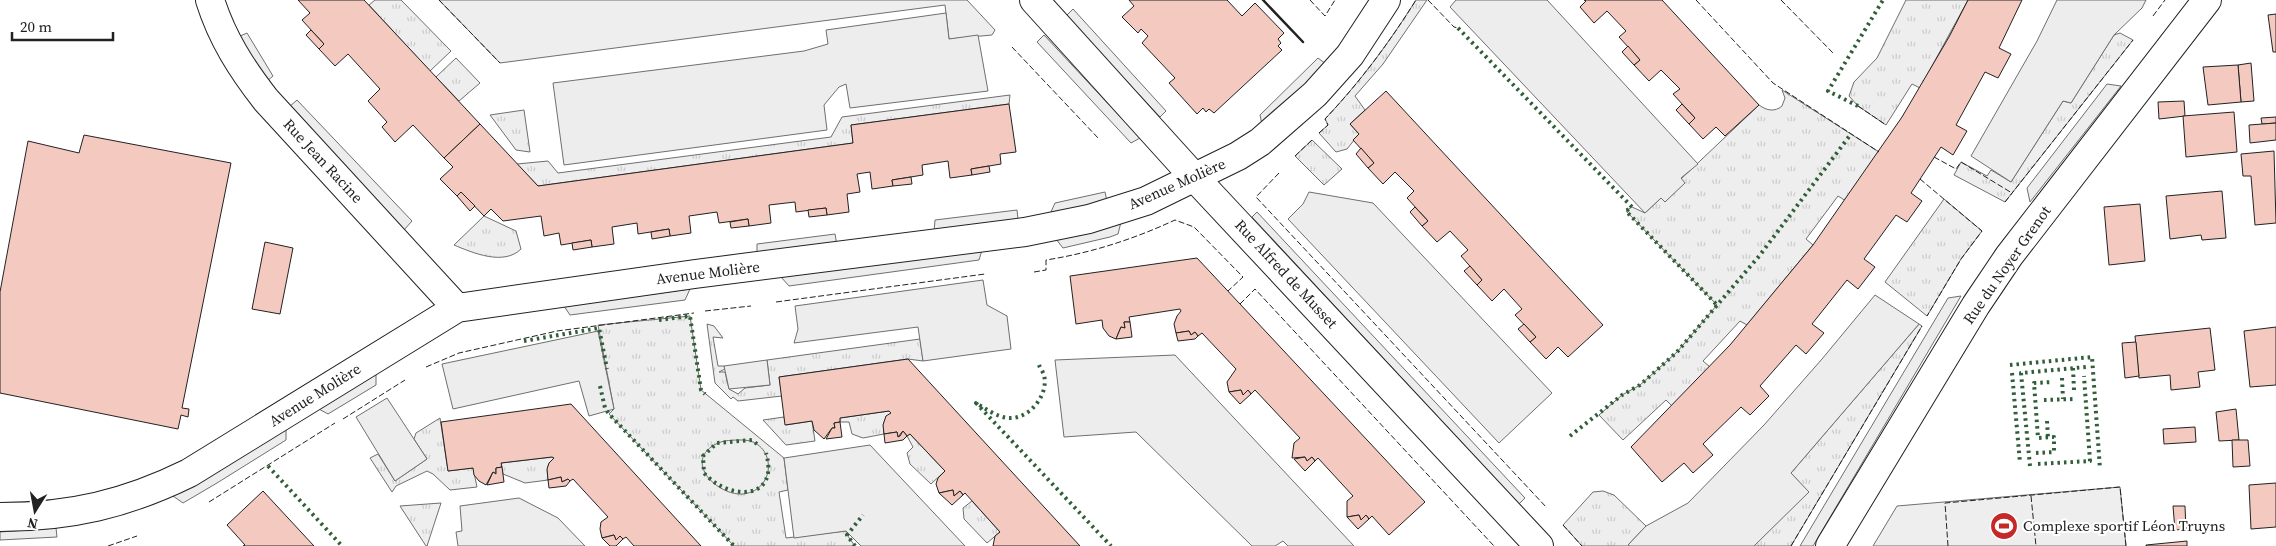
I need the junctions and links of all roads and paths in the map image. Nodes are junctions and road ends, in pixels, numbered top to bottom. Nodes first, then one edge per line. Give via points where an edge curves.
1 (210, 0) edge
2 (1034, 0) edge
3 (1386, 0) edge
4 (2207, 0) edge
5 (1195, 178) junction
6 (457, 308) junction
7 (0, 517) edge
8 (1539, 546) edge
9 (1830, 546) edge

1 - 6 street, Rue Jean Racine via 223,38 266,100
2 - 5 street, Rue Alfred de Musset
3 - 5 street, Avenue Molière via 1350,55 1316,94 1260,142
4 - 9 street, Rue du Noyer Grenot via 2009,256
5 - 6 street, Avenue Molière via 1121,209 1025,232
5 - 8 street, Rue Alfred de Musset
6 - 7 street, Avenue Molière via 190,473 160,487 131,499 83,511

